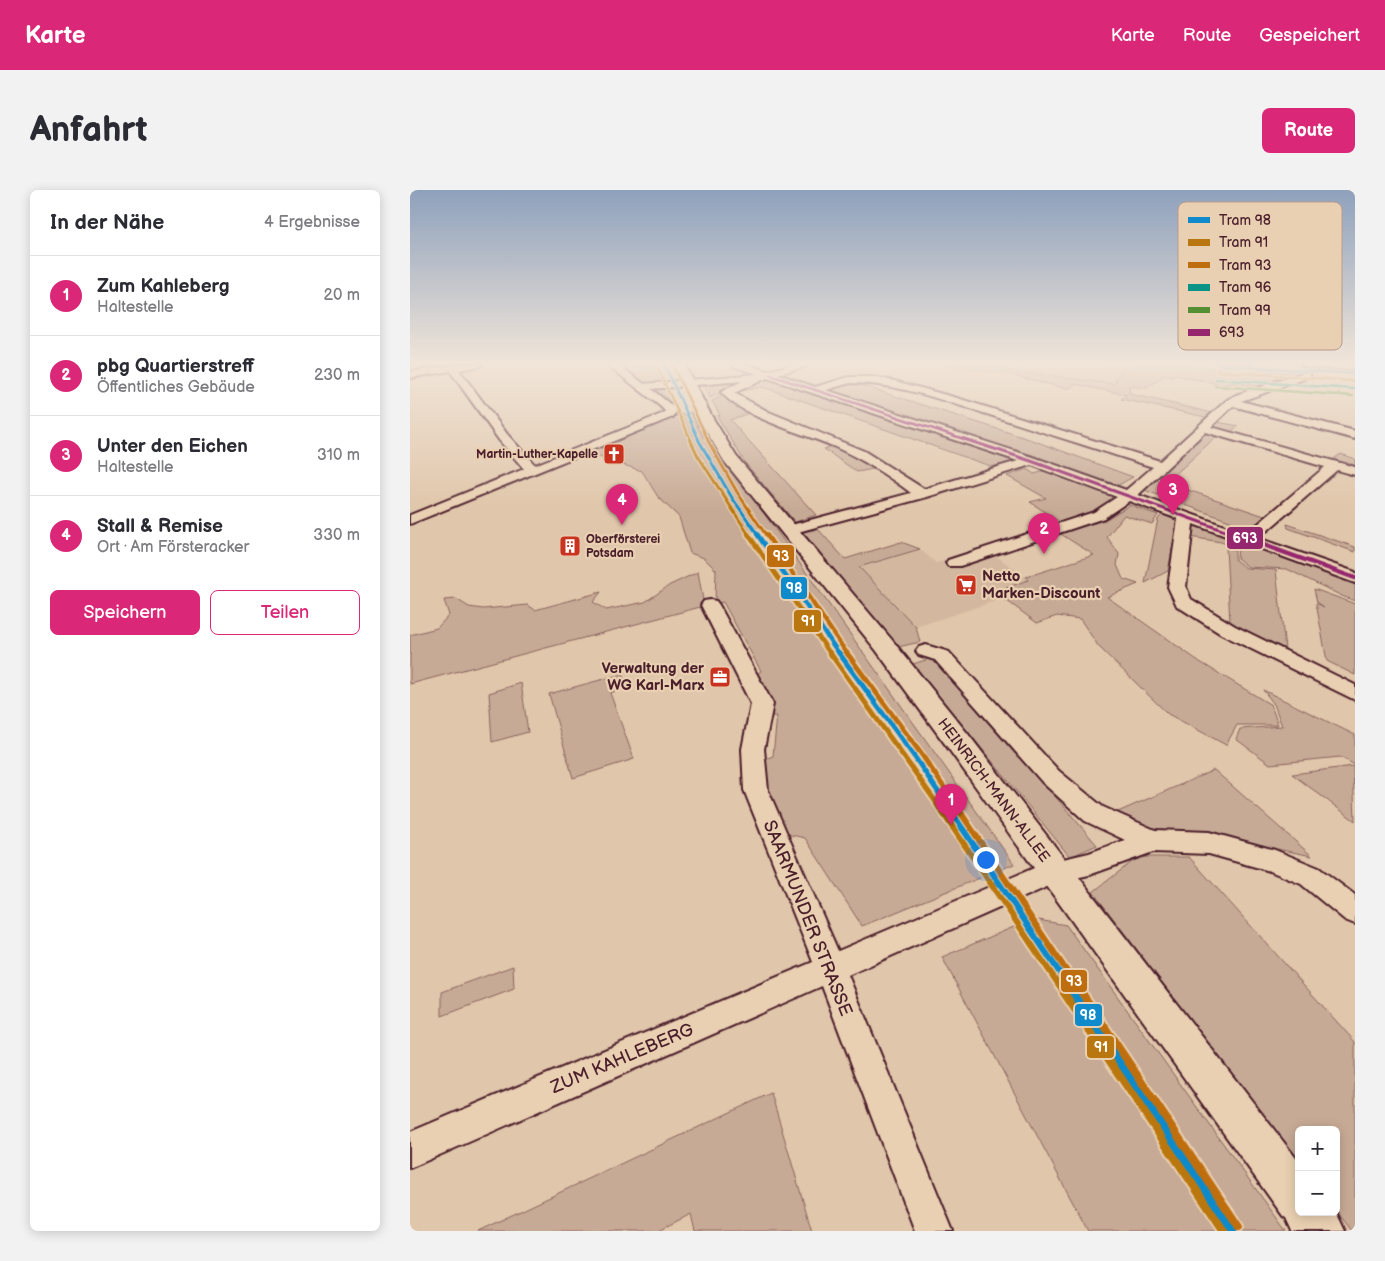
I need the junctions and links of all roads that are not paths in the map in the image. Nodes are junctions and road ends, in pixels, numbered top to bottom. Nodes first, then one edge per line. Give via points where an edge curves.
1 (484, 413) edge
2 (670, 413) edge
3 (703, 413) edge
4 (759, 413) edge
5 (884, 413) edge
6 (992, 413) edge
7 (1220, 413) edge
8 (1270, 413) edge
9 (1214, 418) junction
10 (1232, 422) dead end
11 (1203, 428) junction
12 (1355, 436) edge
13 (1031, 461) junction
14 (1162, 466) junction
15 (1334, 466) junction
16 (533, 470) junction
17 (1355, 472) edge
18 (922, 494) junction
19 (1127, 496) junction
20 (1186, 517) junction
21 (410, 520) edge
22 (789, 530) junction
23 (1243, 538) junction
24 (954, 563) dead end
25 (1355, 578) edge
26 (710, 605) dead end
27 (926, 652) dead end
28 (1355, 693) edge
29 (1154, 841) junction
30 (1055, 871) junction
31 (1355, 911) edge
32 (830, 968) junction
33 (410, 1150) edge
34 (1295, 1195) edge
35 (1311, 1216) edge
36 (934, 1231) edge
37 (1321, 1231) edge

1 - 16 street
2 - 16 street
3 - 22 main road, HEINRICH-MANN-ALLEE via 730,458
4 - 18 street via 870,458
5 - 13 street
6 - 14 street
7 - 9 street
8 - 12 street
9 - 10 street
9 - 11 street
11 - 14 street
11 - 15 street
13 - 18 street
13 - 19 street
14 - 19 street
15 - 17 street
15 - 23 street via 1263,527
16 - 21 street
18 - 22 street
19 - 20 street
19 - 24 street via 1094,517
20 - 23 street
20 - 28 street via 1177,587 1183,602 1228,630
22 - 30 main road, HEINRICH-MANN-ALLEE via 891,655
23 - 25 street
26 - 32 street, SAARMUNDER STRASSE via 762,704 753,749 756,790
27 - 29 street via 942,656 1051,777 1094,814
29 - 30 street, ZUM KAHLEBERG via 1088,864
29 - 31 street via 1209,843 1275,861 1310,876
30 - 32 street, ZUM KAHLEBERG
30 - 34 main road, HEINRICH-MANN-ALLEE
32 - 33 street, ZUM KAHLEBERG
32 - 36 street, SAARMUNDER STRASSE
35 - 37 main road

